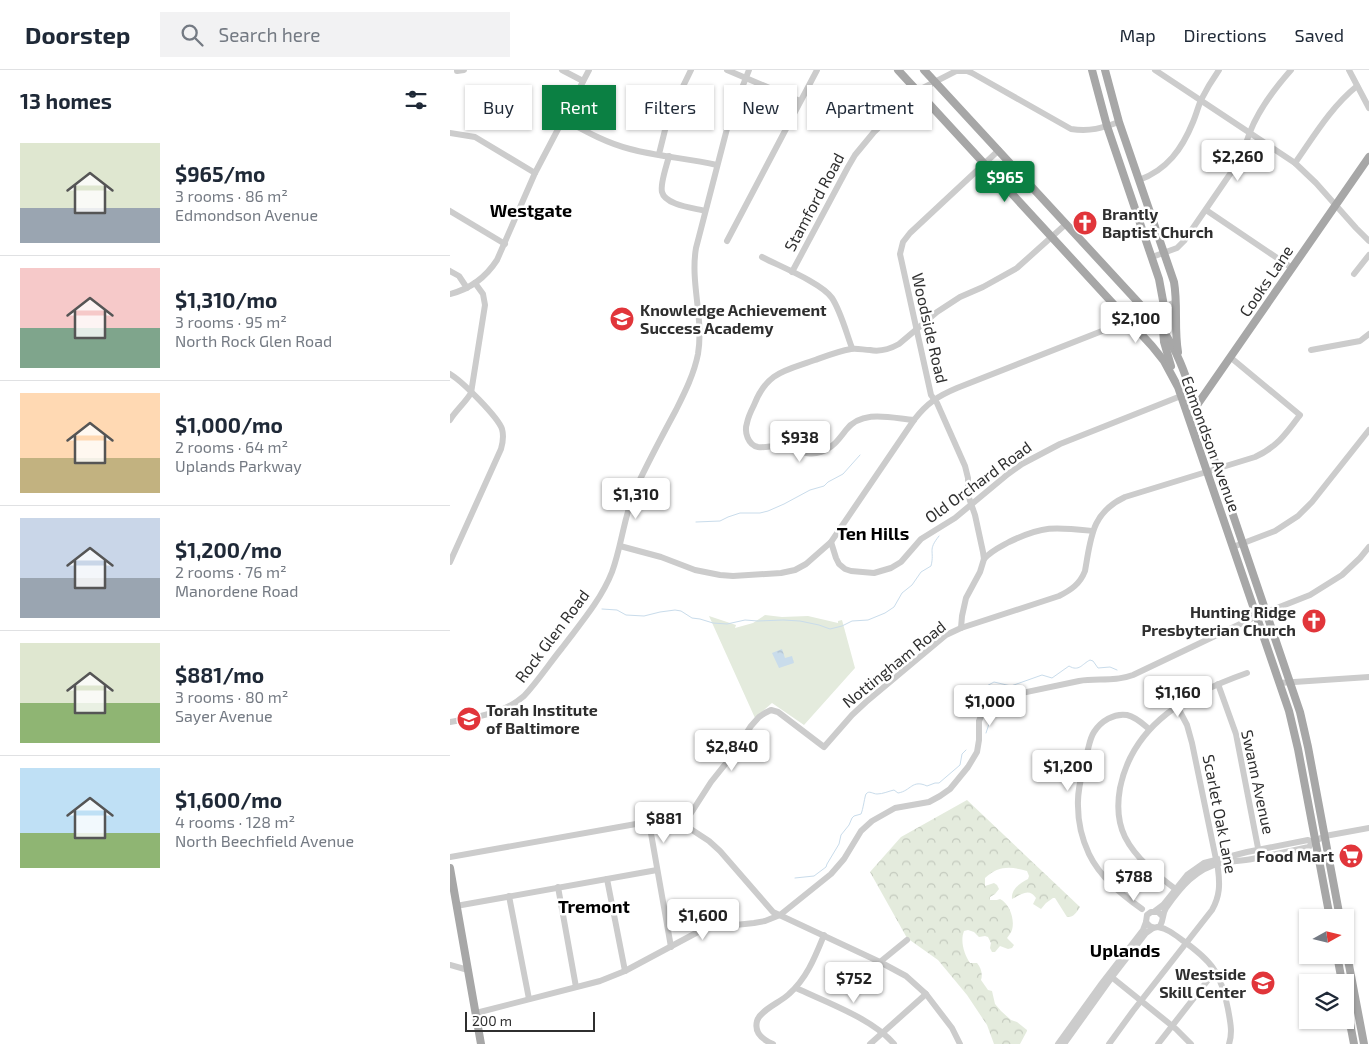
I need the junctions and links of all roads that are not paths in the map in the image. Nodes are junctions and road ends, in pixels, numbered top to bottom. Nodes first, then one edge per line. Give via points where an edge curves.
1 (562, 70) edge
2 (589, 70) edge
3 (691, 70) edge
4 (727, 70) edge
5 (749, 70) edge
6 (816, 70) edge
7 (898, 70) edge
8 (924, 70) edge
9 (1092, 70) edge
10 (1105, 70) edge
11 (1155, 70) edge
12 (1218, 70) edge
13 (1291, 70) edge
14 (1349, 70) edge
15 (745, 78) junction
16 (583, 81) junction
17 (935, 82) junction
18 (581, 85) edge
19 (912, 85) edge
20 (928, 85) edge
21 (1357, 86) junction
22 (1201, 100) junction
23 (800, 101) junction
24 (932, 106) edge
25 (1369, 108) edge
26 (1119, 122) junction
27 (1107, 126) junction
28 (557, 130) edge
29 (583, 130) edge
30 (876, 130) edge
31 (450, 132) edge
32 (1249, 133) junction
33 (999, 150) junction
34 (659, 154) junction
35 (670, 156) junction
36 (1368, 160) edge
37 (1295, 163) junction
38 (985, 164) junction
39 (717, 165) junction
40 (535, 173) junction
41 (1139, 180) junction
42 (1335, 204) junction
43 (1206, 210) junction
44 (450, 211) edge
45 (705, 211) junction
46 (1066, 224) junction
47 (1052, 236) junction
48 (727, 241) dead end
49 (1369, 241) edge
50 (505, 244) junction
51 (1164, 252) junction
52 (1369, 255) edge
53 (762, 257) dead end
54 (1152, 257) junction
55 (1292, 268) junction
56 (450, 271) edge
57 (792, 272) junction
58 (1354, 274) dead end
59 (476, 283) junction
60 (466, 288) junction
61 (450, 294) edge
62 (1176, 302) junction
63 (1164, 306) junction
64 (1148, 313) junction
65 (1129, 320) junction
66 (1163, 330) junction
67 (916, 331) junction
68 (1369, 334) edge
69 (852, 348) junction
70 (1311, 350) dead end
71 (1230, 357) junction
72 (1181, 363) junction
73 (450, 374) edge
74 (1178, 387) junction
75 (1191, 392) junction
76 (471, 393) junction
77 (1181, 396) junction
78 (934, 399) junction
79 (1196, 406) junction
80 (450, 420) edge
81 (914, 420) junction
82 (1190, 423) junction
83 (1369, 430) edge
84 (1218, 469) junction
85 (1207, 472) junction
86 (971, 505) junction
87 (1093, 531) junction
88 (831, 542) junction
89 (982, 542) junction
90 (1243, 544) junction
91 (620, 546) junction
92 (1233, 547) junction
93 (1369, 547) edge
94 (453, 549) edge
95 (996, 549) junction
96 (984, 559) junction
97 (450, 562) edge
98 (1267, 612) junction
99 (1257, 616) junction
100 (961, 628) junction
101 (1247, 673) dead end
102 (1369, 677) edge
103 (1290, 682) junction
104 (1279, 683) junction
105 (1218, 684) junction
106 (1177, 706) junction
107 (450, 722) edge
108 (1150, 729) junction
109 (649, 822) junction
110 (684, 824) junction
111 (1369, 828) edge
112 (1325, 836) junction
113 (1314, 842) junction
114 (1258, 849) junction
115 (450, 857) edge
116 (1260, 857) junction
117 (1216, 862) junction
118 (450, 868) edge
119 (657, 870) junction
120 (607, 879) junction
121 (558, 888) junction
122 (1177, 890) junction
123 (510, 896) junction
124 (456, 906) junction
125 (1328, 909) edge
126 (1338, 909) edge
127 (780, 914) junction
128 (1150, 915) junction
129 (1159, 923) junction
130 (824, 935) junction
131 (907, 940) dead end
132 (1186, 943) junction
133 (671, 947) junction
134 (880, 962) junction
135 (1349, 964) edge
136 (450, 965) edge
137 (468, 970) junction
138 (625, 971) junction
139 (1216, 971) junction
140 (1110, 976) junction
141 (576, 987) junction
142 (796, 988) junction
143 (926, 994) junction
144 (529, 999) junction
145 (1141, 1000) junction
146 (476, 1013) junction
147 (1172, 1026) junction
148 (1351, 1029) edge
149 (882, 1032) junction
150 (482, 1044) edge
151 (773, 1044) edge
152 (870, 1044) edge
153 (894, 1044) edge
154 (960, 1044) edge
155 (1058, 1044) edge
156 (1064, 1044) edge
157 (1109, 1044) edge
158 (1158, 1044) edge
159 (1191, 1044) edge
160 (1229, 1044) edge
161 (1354, 1044) edge
162 (1364, 1044) edge

1 - 16 street
2 - 16 street
3 - 34 street via 672,109
4 - 15 street
5 - 15 street, Rock Glen Road
6 - 23 street
7 - 19 main road, Edmondson Avenue
8 - 17 main road, Edmondson Avenue
9 - 27 main road
10 - 26 main road
11 - 22 street
12 - 22 street
13 - 32 street via 1265,104
14 - 21 street
15 - 23 street
15 - 39 street, Rock Glen Road
16 - 18 street
17 - 20 street, Stamford Road
17 - 27 street, Stamford Road via 956,71 967,71 1071,129 1087,131
17 - 33 main road, Edmondson Avenue
21 - 25 street
21 - 37 street via 1328,115
22 - 32 street
22 - 41 street via 1177,152 1162,168
23 - 48 street
24 - 38 main road, Edmondson Avenue
26 - 27 street, Stamford Road
26 - 41 main road
27 - 54 main road
28 - 40 street
29 - 34 street via 614,145
30 - 57 street, Stamford Road via 855,154
31 - 40 street via 475,137
32 - 37 street
32 - 43 street via 1239,161
33 - 38 street, Woodside Road
33 - 46 main road, Edmondson Avenue
34 - 35 street
35 - 39 street
35 - 45 street via 662,186 664,196 671,202
36 - 42 main road, Cooks Lane
37 - 42 street
38 - 47 main road, Edmondson Avenue
38 - 67 street, Woodside Road via 903,242 901,262
39 - 45 street, Rock Glen Road
40 - 50 street
41 - 51 main road
42 - 49 street
42 - 55 main road, Cooks Lane
43 - 51 street via 1181,245
43 - 55 street
44 - 50 street
45 - 91 street, Rock Glen Road via 694,262 700,328 697,361 688,386 636,488
46 - 47 street
46 - 64 main road, Edmondson Avenue
47 - 65 main road, Edmondson Avenue
47 - 67 street via 1017,268 952,302
50 - 59 street via 492,267
51 - 54 street
51 - 62 main road via 1174,282
52 - 58 street
53 - 57 street
54 - 63 main road
55 - 71 main road, Cooks Lane
56 - 60 street via 459,276
57 - 69 street via 832,298
59 - 60 street
59 - 76 street via 485,305
60 - 61 street
62 - 63 street
62 - 72 main road via 1176,344
63 - 64 street
63 - 66 main road
64 - 65 street
64 - 66 main road, Edmondson Avenue
65 - 74 main road, Edmondson Avenue via 1164,361
65 - 78 street
66 - 72 main road, Edmondson Avenue
66 - 74 main road via 1166,352
67 - 69 street via 893,347 873,351
67 - 78 street, Woodside Road
68 - 70 street via 1360,341
69 - 81 street via 780,372 767,382 759,392 747,422 749,441 758,447 783,446 800,453 816,454 834,445 852,423 866,417
71 - 79 main road, Cooks Lane
71 - 84 street, Nottingham Road via 1300,414 1280,441 1268,451
72 - 75 main road, Edmondson Avenue
73 - 76 street
74 - 77 main road, Edmondson Avenue
75 - 77 street, Old Orchard Road
75 - 79 main road, Edmondson Avenue
76 - 80 street
76 - 94 street via 497,420 503,442
77 - 82 main road, Edmondson Avenue
77 - 86 street, Old Orchard Road via 1048,449 1008,474
78 - 81 street
78 - 86 street, Woodside Road via 964,466
79 - 82 main road, Cooks Lane
79 - 84 main road, Edmondson Avenue
81 - 88 street
82 - 85 main road, Edmondson Avenue
83 - 90 street via 1298,516 1275,531
84 - 85 street, Nottingham Road
84 - 90 main road, Edmondson Avenue
85 - 87 street, Nottingham Road via 1117,501 1106,510
85 - 92 main road, Edmondson Avenue
86 - 88 street, Old Orchard Road via 921,539 897,566 879,572 858,573 845,569 836,558
86 - 89 street, Woodside Road
87 - 95 street via 1042,529
87 - 100 street, Nottingham Road via 1083,577 1073,589
88 - 91 street via 795,570 733,576 695,570
89 - 95 street via 990,549
89 - 96 street, Woodside Road
90 - 92 street
90 - 98 main road, Edmondson Avenue
91 - 107 street, Rock Glen Road via 611,575 596,601 524,696 501,710
92 - 99 main road, Edmondson Avenue
93 - 98 street via 1330,583
94 - 97 street
95 - 96 street
96 - 100 street, Woodside Road via 966,598
98 - 99 street
98 - 103 main road, Edmondson Avenue
99 - 104 main road, Edmondson Avenue
99 - 127 street via 1128,677 1089,679 992,701 979,721 977,752 950,788 929,802 895,808 872,821 831,874
100 - 110 street, Nottingham Road via 946,635 866,702 824,747 774,710 759,717
101 - 105 street
102 - 103 street
103 - 104 street
103 - 112 main road, Edmondson Avenue via 1303,726
104 - 113 main road, Edmondson Avenue via 1293,728
105 - 106 street
105 - 114 street, Swann Avenue via 1236,734
106 - 108 street
106 - 117 street, Scarlet Oak Lane via 1189,733
108 - 122 street via 1135,749 1122,780 1118,817 1124,836 1148,866
108 - 128 street via 1124,715 1101,723 1091,739 1078,800 1082,837 1096,867
109 - 110 street via 670,819
109 - 115 street
109 - 119 street
110 - 127 street via 715,846 771,910
111 - 112 street
112 - 113 street
112 - 126 main road, Edmondson Avenue
113 - 114 street via 1308,840
113 - 116 street via 1309,847
113 - 125 main road, Edmondson Avenue
114 - 116 street, Swann Avenue
114 - 117 street
116 - 117 street
117 - 122 street via 1200,865
117 - 132 street, Scarlet Oak Lane via 1220,885 1216,901
118 - 124 main road
119 - 120 street
119 - 133 street
120 - 121 street
120 - 138 street
121 - 123 street
121 - 141 street
122 - 128 street
122 - 129 street
123 - 124 street
123 - 144 street
124 - 137 main road
127 - 130 street
127 - 133 street via 754,923 708,928
128 - 129 street
128 - 129 street via 1150,927
128 - 140 street
129 - 132 street
129 - 140 street via 1146,933
130 - 134 street
130 - 142 street via 808,972
131 - 134 street
132 - 139 street
132 - 145 street, Scarlet Oak Lane
133 - 138 street
134 - 143 street via 906,976
135 - 162 main road
136 - 137 street
137 - 146 main road
138 - 141 street
139 - 147 street
139 - 160 street via 1229,1015
140 - 145 street
140 - 155 street
140 - 156 street
141 - 144 street
142 - 149 street
142 - 151 street via 758,1018 758,1033
143 - 149 street
143 - 154 street
144 - 146 street
145 - 147 street
145 - 157 street, Scarlet Oak Lane
146 - 150 main road
147 - 158 street
147 - 159 street
148 - 161 main road
149 - 152 street
149 - 153 street

